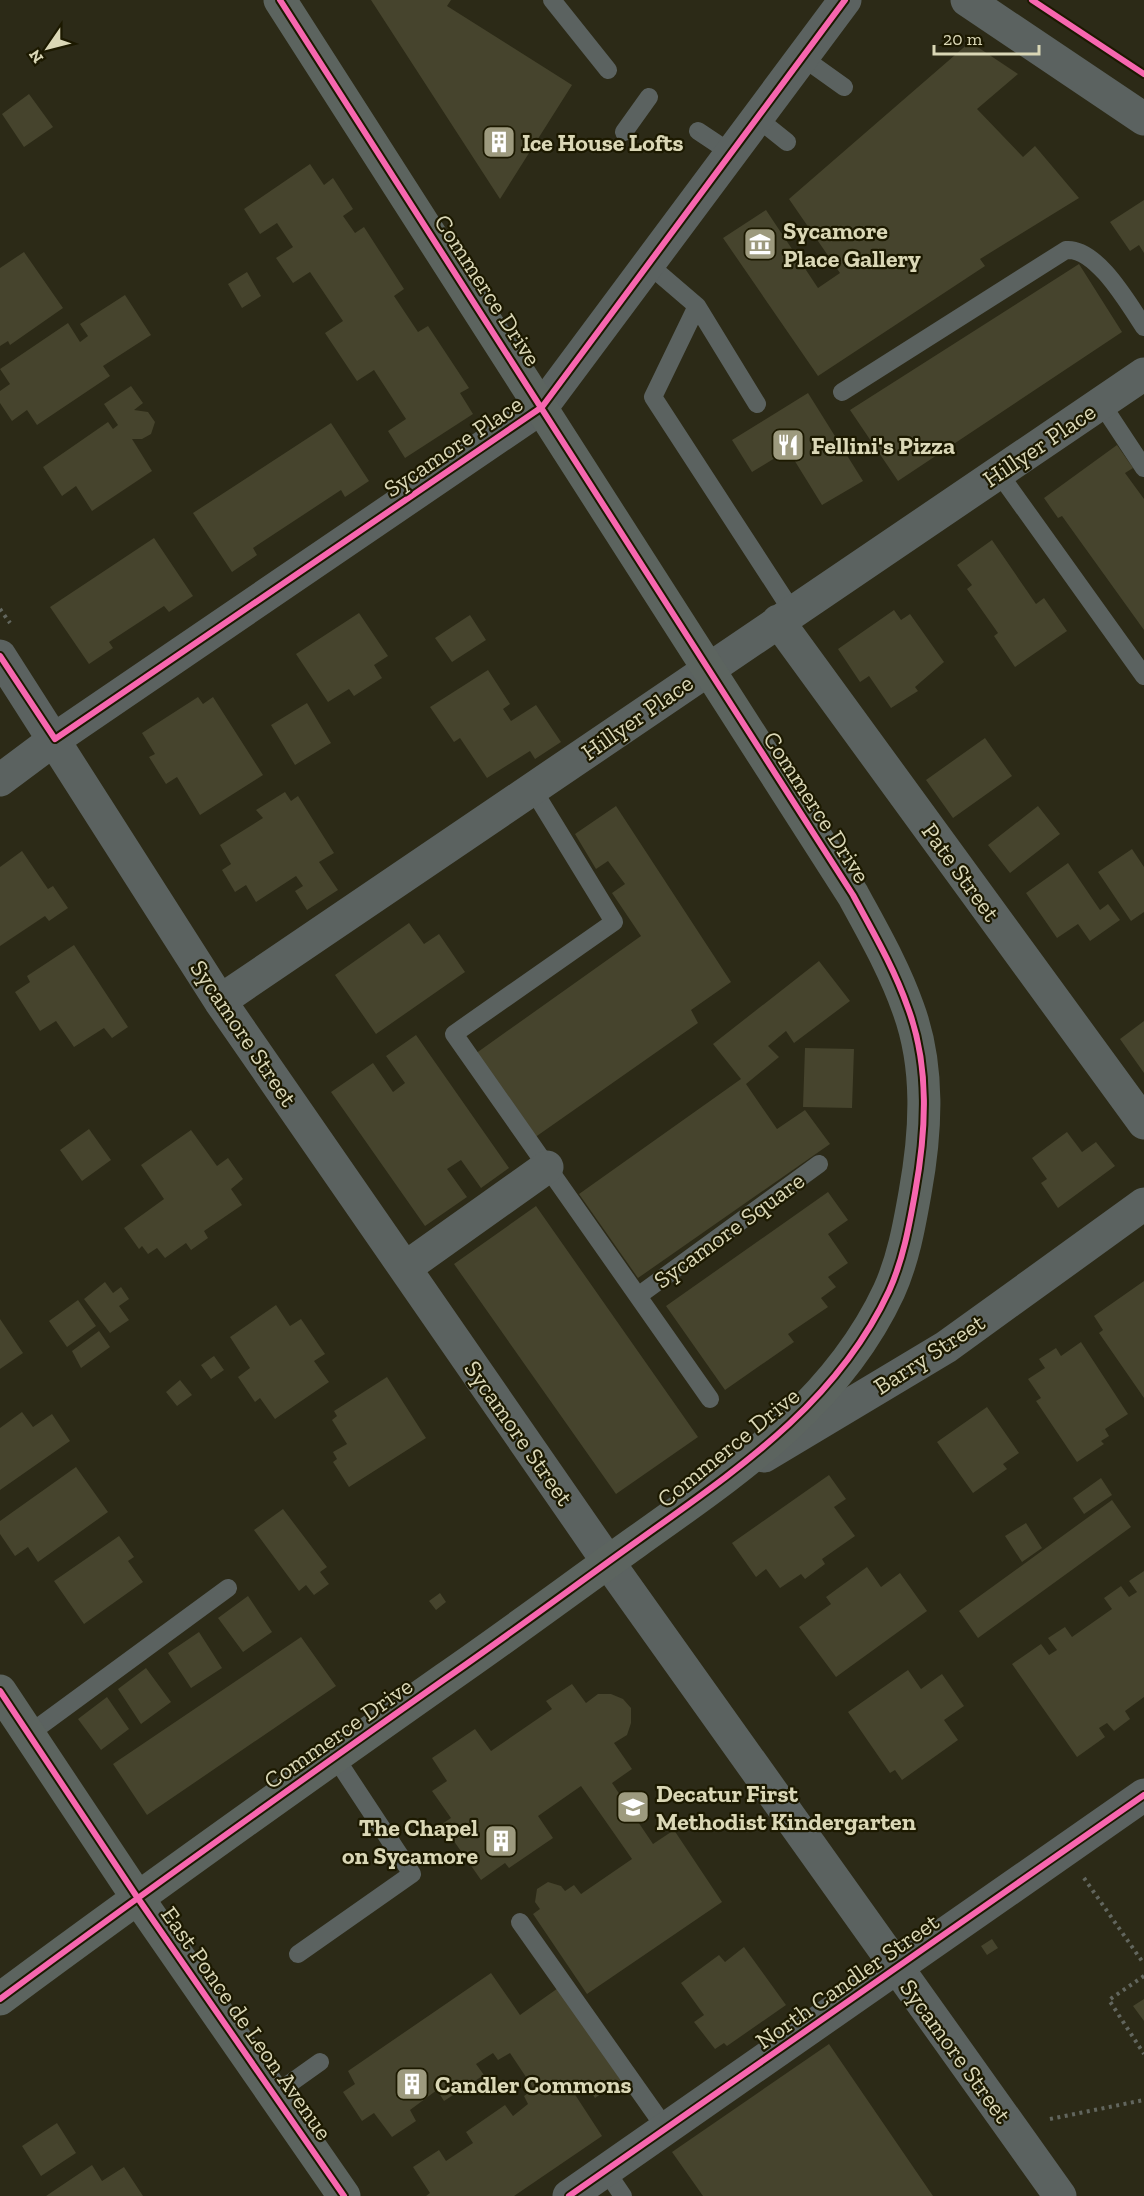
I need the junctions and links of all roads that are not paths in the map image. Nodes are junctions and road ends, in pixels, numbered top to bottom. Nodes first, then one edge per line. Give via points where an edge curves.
1 (280, 0) edge
2 (552, 0) edge
3 (844, 0) edge
4 (968, 0) edge
5 (802, 57) junction
6 (608, 70) dead end
7 (844, 87) dead end
8 (648, 97) dead end
9 (757, 118) junction
10 (1144, 119) edge
11 (698, 131) dead end
12 (624, 132) dead end
13 (787, 142) dead end
14 (731, 153) junction
15 (648, 264) junction
16 (697, 306) junction
17 (1144, 327) edge
18 (1144, 374) edge
19 (842, 392) dead end
20 (1101, 403) junction
21 (758, 404) dead end
22 (542, 407) junction
23 (1144, 468) edge
24 (999, 472) junction
25 (785, 616) junction
26 (0, 656) edge
27 (708, 668) junction
28 (1144, 676) edge
29 (55, 739) junction
30 (0, 780) edge
31 (532, 788) junction
32 (220, 1001) junction
33 (1144, 1123) edge
34 (819, 1164) dead end
35 (547, 1167) junction
36 (1144, 1204) edge
37 (405, 1268) junction
38 (638, 1296) junction
39 (710, 1399) dead end
40 (706, 1491) junction
41 (608, 1562) junction
42 (228, 1588) dead end
43 (0, 1691) edge
44 (29, 1734) junction
45 (335, 1757) junction
46 (1144, 1795) edge
47 (137, 1897) junction
48 (520, 1922) dead end
49 (298, 1954) dead end
50 (897, 1969) junction
51 (0, 1999) edge
52 (320, 2062) dead end
53 (275, 2094) junction
54 (666, 2129) junction
55 (614, 2183) edge
56 (344, 2196) edge
57 (569, 2196) edge
58 (1060, 2196) edge

1 - 22 main road, Commerce Drive
2 - 6 lane
3 - 5 street, Sycamore Place
4 - 10 street
5 - 7 lane
5 - 9 street, Sycamore Place
8 - 12 lane
9 - 13 lane
9 - 14 street, Sycamore Place
11 - 14 lane
14 - 15 street, Sycamore Place
15 - 16 lane
15 - 22 street, Sycamore Place
16 - 21 lane
16 - 25 lane via 653,397
17 - 19 lane via 1085,253 1066,250
18 - 20 street, Hillyer Place
20 - 23 lane
20 - 24 street, Hillyer Place
22 - 27 main road, Commerce Drive
22 - 29 street, Sycamore Place
24 - 25 street, Hillyer Place
24 - 28 lane
25 - 27 street, Hillyer Place
25 - 33 street, Pate Street
26 - 29 street, Sycamore Street
27 - 31 street, Hillyer Place
27 - 40 main road, Commerce Drive via 853,895 887,959 910,1010 924,1077 924,1143 906,1242 889,1290 864,1336 814,1402 771,1442
29 - 30 street, Sycamore Place
29 - 32 street, Sycamore Street
31 - 32 street, Hillyer Place
31 - 35 lane, Sycamore Square via 614,922 454,1034
32 - 37 street, Sycamore Street
34 - 38 lane, Sycamore Square
35 - 37 street
35 - 38 lane, Sycamore Square
36 - 40 street, Barry Street via 946,1347
37 - 41 street, Sycamore Street
38 - 39 lane, Sycamore Square
40 - 41 main road, Commerce Drive
41 - 45 main road, Commerce Drive
41 - 50 street, Sycamore Street
42 - 44 lane
43 - 44 main road, East Ponce de Leon Avenue
44 - 47 main road, East Ponce de Leon Avenue
45 - 47 main road, Commerce Drive
45 - 49 lane via 412,1874
46 - 50 street, North Candler Street
47 - 51 main road, Commerce Drive
47 - 53 main road, East Ponce de Leon Avenue
48 - 54 lane
50 - 54 street, North Candler Street
50 - 58 street, Sycamore Street
52 - 53 lane
53 - 56 main road, East Ponce de Leon Avenue
54 - 55 street, North Candler Street
55 - 57 street, North Candler Street

